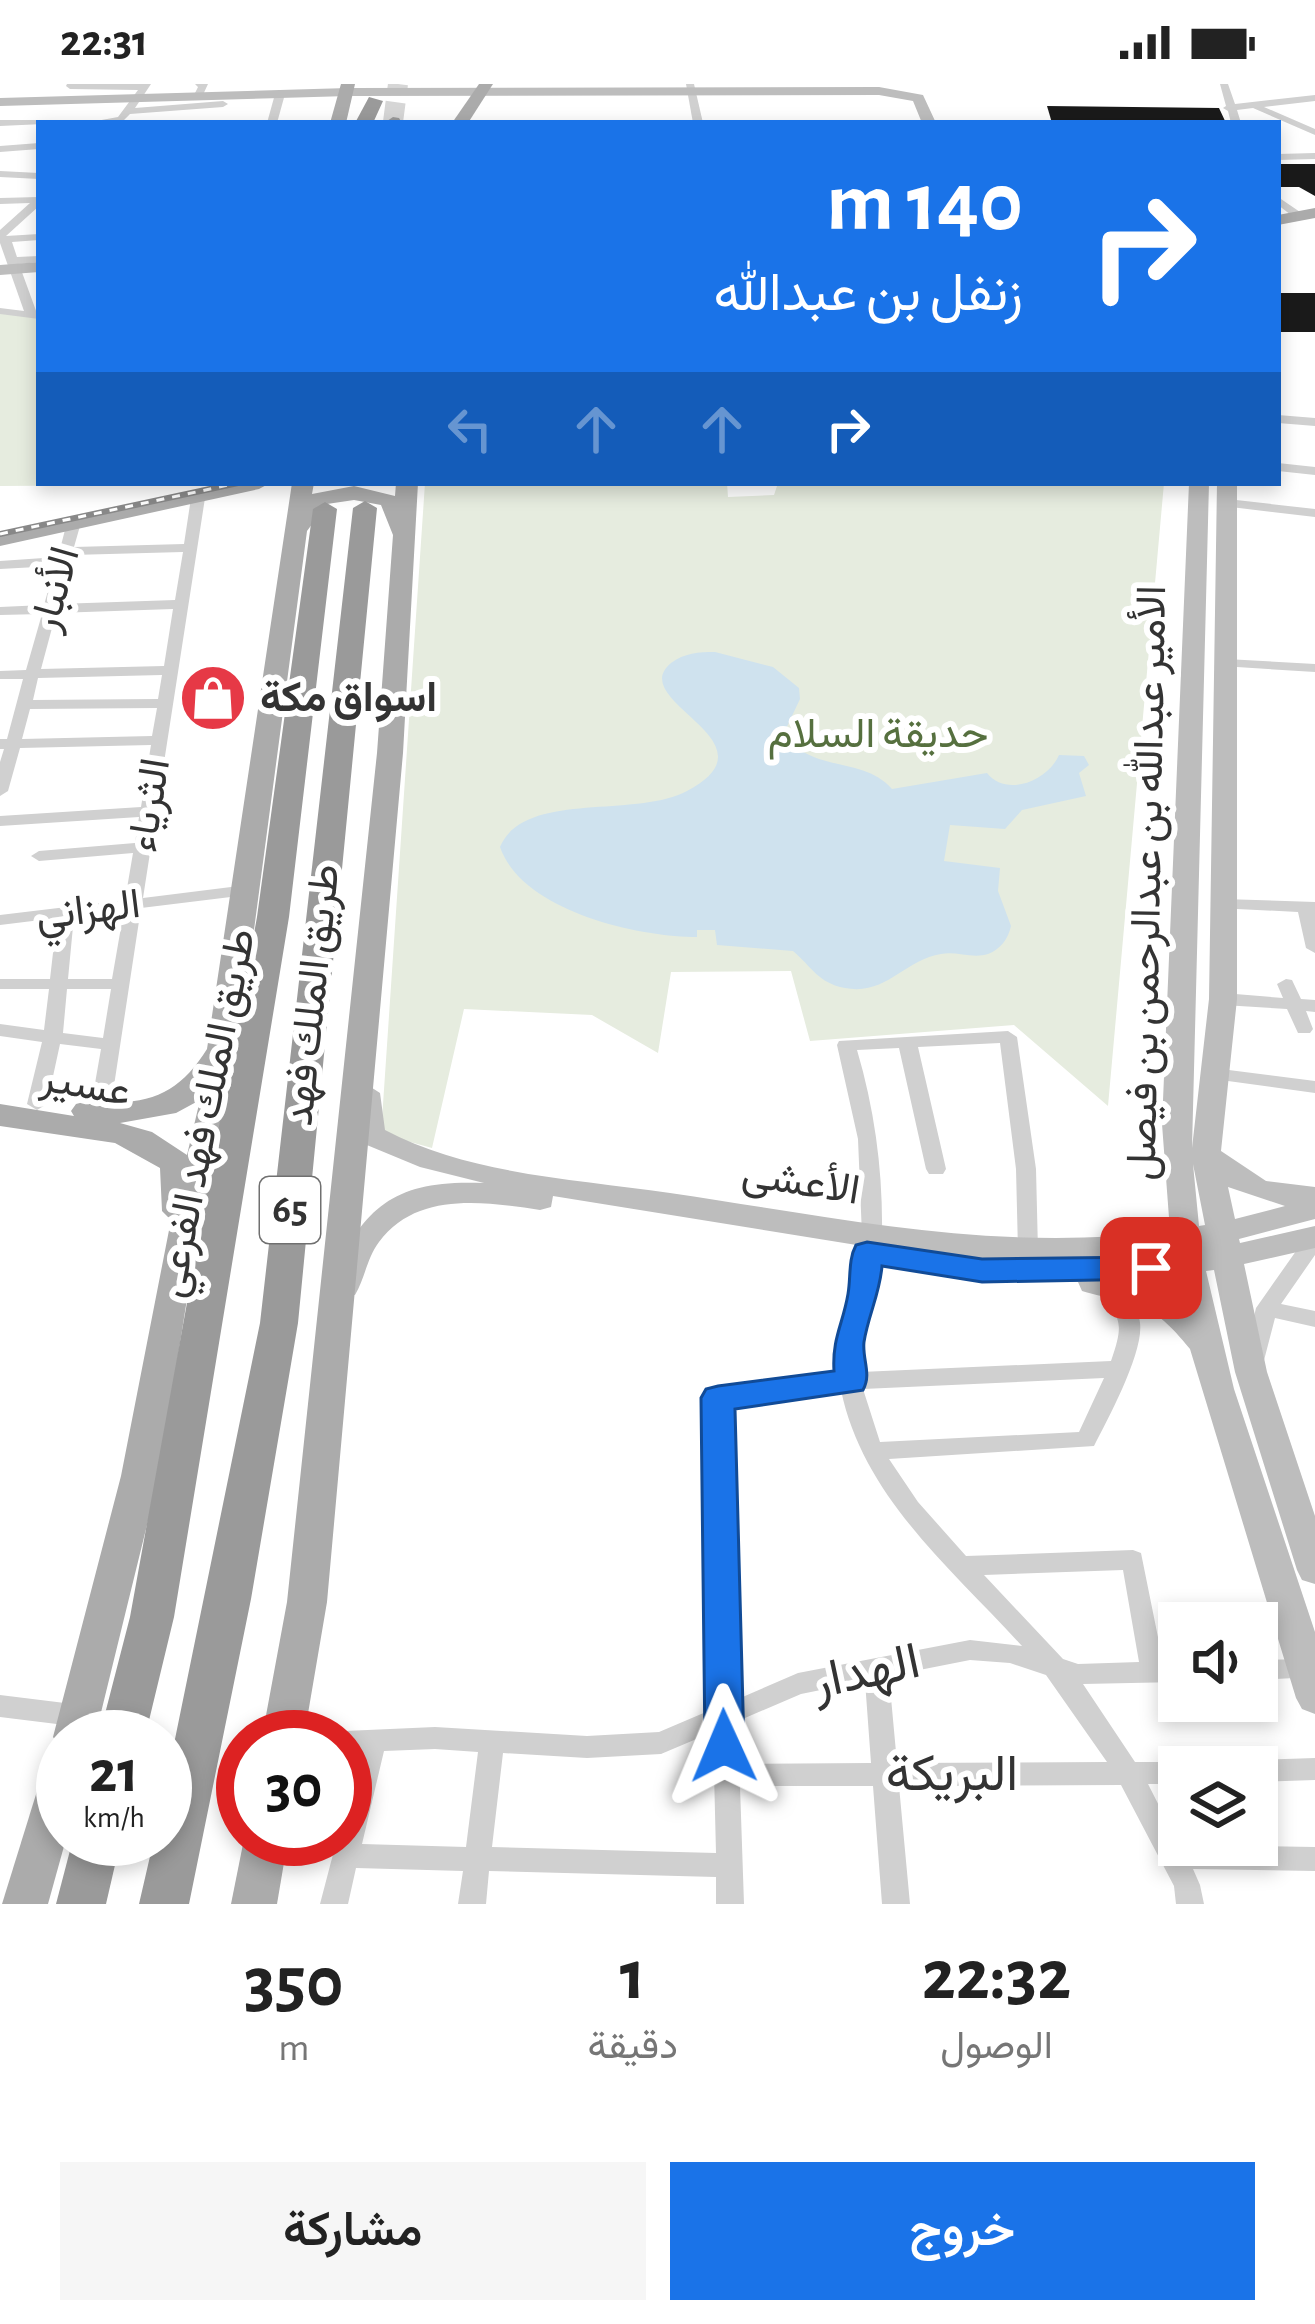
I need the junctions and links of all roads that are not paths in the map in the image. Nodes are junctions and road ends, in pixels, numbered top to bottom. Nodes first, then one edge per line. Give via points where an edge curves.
1 (670, 84) edge
2 (794, 84) edge
3 (1224, 84) edge
4 (1305, 84) edge
5 (689, 86) edge
6 (1315, 87) edge
7 (200, 88) edge
8 (348, 88) edge
9 (483, 88) edge
10 (69, 90) edge
11 (249, 90) edge
12 (1260, 90) dead end
13 (288, 91) edge
14 (1315, 98) edge
15 (98, 99) junction
16 (135, 100) edge
17 (226, 100) junction
18 (375, 101) dead end
19 (0, 102) edge
20 (1280, 102) junction
21 (1252, 105) junction
22 (1228, 108) junction
23 (160, 117) edge
24 (214, 119) dead end
25 (88, 120) edge
26 (93, 120) edge
27 (274, 120) edge
28 (340, 120) edge
29 (368, 120) edge
30 (462, 120) edge
31 (697, 120) edge
32 (927, 120) edge
33 (943, 120) edge
34 (1235, 120) edge
35 (1315, 121) edge
36 (0, 123) edge
37 (18, 123) junction
38 (36, 123) edge
39 (1295, 124) junction
40 (1315, 132) edge
41 (0, 134) edge
42 (36, 146) edge
43 (0, 149) edge
44 (1315, 156) edge
45 (1281, 157) edge
46 (0, 174) edge
47 (35, 175) edge
48 (0, 201) edge
49 (36, 201) edge
50 (36, 204) edge
51 (0, 221) edge
52 (17, 221) junction
53 (1315, 230) edge
54 (1281, 235) edge
55 (36, 239) edge
56 (8, 256) edge
57 (36, 280) edge
58 (0, 308) edge
59 (35, 316) edge
60 (1281, 419) edge
61 (1315, 422) edge
62 (1281, 467) edge
63 (1315, 471) edge
64 (247, 486) edge
65 (395, 486) edge
66 (406, 486) edge
67 (1199, 486) edge
68 (196, 490) edge
69 (227, 491) junction
70 (1227, 493) edge
71 (309, 504) edge
72 (364, 508) dead end
73 (1315, 513) edge
74 (0, 521) edge
75 (73, 526) junction
76 (402, 532) junction
77 (0, 539) edge
78 (190, 548) junction
79 (65, 556) junction
80 (0, 566) edge
81 (181, 604) junction
82 (51, 609) junction
83 (0, 610) edge
84 (1226, 663) junction
85 (1315, 668) edge
86 (171, 670) junction
87 (31, 674) junction
88 (0, 675) edge
89 (166, 703) junction
90 (23, 705) junction
91 (160, 740) junction
92 (7, 744) edge
93 (1, 785) edge
94 (148, 811) junction
95 (0, 820) edge
96 (143, 847) junction
97 (39, 856) dead end
98 (247, 890) junction
99 (1223, 904) junction
100 (134, 905) junction
101 (1310, 907) edge
102 (66, 913) junction
103 (0, 920) edge
104 (1315, 948) edge
105 (1286, 983) dead end
106 (0, 984) edge
107 (58, 984) junction
108 (121, 984) junction
109 (1223, 999) junction
110 (1305, 1005) edge
111 (1304, 1029) dead end
112 (0, 1030) edge
113 (228, 1033) junction
114 (53, 1036) junction
115 (362, 1042) junction
116 (111, 1045) junction
117 (908, 1046) junction
118 (1214, 1074) junction
119 (1315, 1087) edge
120 (0, 1098) edge
121 (37, 1104) junction
122 (100, 1112) junction
123 (0, 1115) edge
124 (1206, 1154) junction
125 (936, 1169) dead end
126 (1315, 1197) edge
127 (1315, 1208) edge
128 (1315, 1238) edge
129 (870, 1244) junction
130 (1223, 1248) junction
131 (1028, 1251) junction
132 (1188, 1253) junction
133 (1092, 1278) junction
134 (173, 1280) junction
135 (335, 1308) junction
136 (1268, 1308) junction
137 (1315, 1319) edge
138 (1205, 1346) junction
139 (1115, 1369) junction
140 (1251, 1372) junction
141 (851, 1381) junction
142 (874, 1451) junction
143 (963, 1566) junction
144 (1315, 1570) edge
145 (1158, 1645) edge
146 (1054, 1666) junction
147 (876, 1669) junction
148 (1308, 1669) junction
149 (1278, 1670) edge
150 (1158, 1672) edge
151 (1315, 1698) edge
152 (0, 1706) edge
153 (82, 1710) edge
154 (129, 1710) edge
155 (288, 1710) edge
156 (36, 1716) edge
157 (724, 1716) junction
158 (374, 1741) joint
159 (492, 1741) junction
160 (372, 1749) edge
161 (1315, 1769) edge
162 (1278, 1770) edge
163 (1158, 1773) edge
164 (885, 1774) junction
165 (1132, 1774) junction
166 (725, 1775) junction
167 (1158, 1827) edge
168 (372, 1857) edge
169 (1278, 1858) edge
170 (475, 1859) junction
171 (1315, 1859) edge
172 (728, 1865) junction
173 (36, 1866) edge
174 (90, 1866) edge
175 (261, 1866) edge
176 (344, 1866) edge
177 (1178, 1866) edge
178 (25, 1904) edge
179 (80, 1904) edge
180 (164, 1904) edge
181 (254, 1904) edge
182 (334, 1904) edge
183 (472, 1904) edge
184 (730, 1904) edge
185 (896, 1904) edge
186 (1190, 1904) edge

1 - 9 street
2 - 33 street via 918,92 935,102
3 - 22 street
4 - 6 street
5 - 9 street
5 - 31 street
5 - 32 street via 901,92 922,101
7 - 16 street
7 - 17 street
8 - 9 street
8 - 13 street
8 - 28 main road
9 - 30 main road
10 - 15 street
10 - 16 street
10 - 19 street
11 - 13 street
11 - 17 street
12 - 20 street
13 - 27 street
14 - 20 street
15 - 16 street
15 - 25 street
16 - 23 street
16 - 26 street
17 - 23 street
17 - 24 street
18 - 29 highway
20 - 21 street
21 - 22 street
21 - 39 street
22 - 34 street
35 - 39 street
36 - 37 street
37 - 38 street
37 - 41 street
39 - 40 street
42 - 43 street
44 - 45 street
46 - 47 street
48 - 49 street
50 - 52 street
51 - 52 street
52 - 56 street
53 - 54 main road
55 - 56 street
56 - 57 street
56 - 59 street
58 - 59 street
60 - 61 street
62 - 63 street
64 - 69 main road
65 - 76 main road
66 - 76 main road
67 - 132 street, الأمير عبدالله بن عبدالرحمن بن فيصل via 1176,1124
68 - 69 main road
68 - 74 main road
68 - 75 main road
68 - 78 street, الثرياء
69 - 71 main road
70 - 73 street
70 - 84 street, الأمير عبدالله بن عبدالرحمن بن فيصل
71 - 76 main road via 354,494 389,501
71 - 98 main road, طريق الملك فهد الفرعي
71 - 154 highway, طريق الملك فهد / 65 via 273,917 152,1617
72 - 180 highway, طريق الملك فهد / 65 via 279,1323
75 - 77 main road
75 - 79 street, الأنبار
76 - 115 main road
78 - 79 street
78 - 81 street, الثرياء
79 - 80 street
79 - 82 street, الأنبار
81 - 82 street
81 - 86 street, الثرياء
82 - 83 street
82 - 87 street, الأنبار
84 - 85 street
84 - 99 street, الأمير عبدالله بن عبدالرحمن بن فيصل
86 - 87 street
86 - 89 street, الثرياء
87 - 88 street
87 - 90 street, الأنبار
89 - 90 street
89 - 91 street, الثرياء
90 - 92 street, الأنبار
91 - 92 street
91 - 94 street, الثرياء
92 - 93 street, الأنبار
94 - 95 street
94 - 96 street, الثرياء
96 - 97 street
96 - 100 street, الثرياء
98 - 100 street, الهزاني
98 - 113 main road, طريق الملك فهد الفرعي
99 - 101 street
99 - 109 street, الأمير عبدالله بن عبدالرحمن بن فيصل
100 - 102 street, الهزاني
100 - 108 street, الثرياء
101 - 104 street
102 - 103 street, الهزاني
102 - 107 street
105 - 110 street
106 - 107 street
107 - 108 street
107 - 114 street
108 - 116 street, الثرياء
109 - 110 street
109 - 118 street, الأمير عبدالله بن عبدالرحمن بن فيصل
110 - 111 street
112 - 114 street
113 - 122 main road, عسير via 209,1076 172,1103
113 - 134 main road, طريق الملك فهد الفرعي
114 - 116 street
114 - 121 street
115 - 129 street, الأعشى via 372,1136 402,1152
115 - 135 main road
116 - 122 street, الثرياء
117 - 125 street
117 - 129 street via 845,1045 862,1096 874,1196
117 - 131 street via 1008,1037
118 - 119 street
118 - 124 street, الأمير عبدالله بن عبدالرحمن بن فيصل
120 - 121 main road, عسير
121 - 122 main road, عسير
123 - 134 main road, عسير via 117,1133 176,1162
124 - 126 street via 1242,1185
124 - 130 street, الأمير عبدالله بن عبدالرحمن بن فيصل
127 - 130 street, الأعشى
128 - 130 street, الأعشى
128 - 136 street
129 - 131 street, الأعشى
129 - 133 street, الأعشى via 982,1270
129 - 135 street, الأعشى via 490,1192 445,1193 416,1200 366,1236
129 - 141 street via 848,1342
130 - 132 street, الأعشى
130 - 140 street, الأمير عبدالله بن عبدالرحمن بن فيصل
131 - 132 street, الأعشى
132 - 133 street, الأعشى
132 - 138 street, الأمير عبدالله بن عبدالرحمن بن فيصل
133 - 138 street via 1160,1297
133 - 139 street via 1118,1299 1130,1324
134 - 153 main road, طريق الملك فهد الفرعي via 140,1476
135 - 155 main road via 307,1602
136 - 137 street
136 - 140 street
138 - 148 street, الأمير عبدالله بن عبدالرحمن بن فيصل
139 - 141 street
139 - 142 street via 1086,1440
140 - 144 street, الأمير عبدالله بن عبدالرحمن بن فيصل
141 - 142 street
141 - 157 street via 718,1398
142 - 143 street
143 - 145 street via 1133,1560
143 - 146 street
146 - 147 street, الهدار via 970,1650
146 - 150 street, الهدار via 1078,1674
146 - 165 street
147 - 157 street, الهدار via 798,1684
147 - 164 street
148 - 149 street
148 - 151 street, الأمير عبدالله بن عبدالرحمن بن فيصل
152 - 156 street
157 - 159 street, الهدار via 662,1743
157 - 166 street
158 - 159 street, الهدار
158 - 160 street
159 - 170 street
161 - 162 street
163 - 165 street, البريكة
164 - 165 street, البريكة
164 - 166 street, البريكة
164 - 185 street
165 - 167 street
166 - 172 street
168 - 170 street
169 - 171 street
170 - 172 street
170 - 183 street
172 - 184 street
173 - 178 main road
174 - 179 highway
175 - 181 main road
176 - 182 street
177 - 186 street

